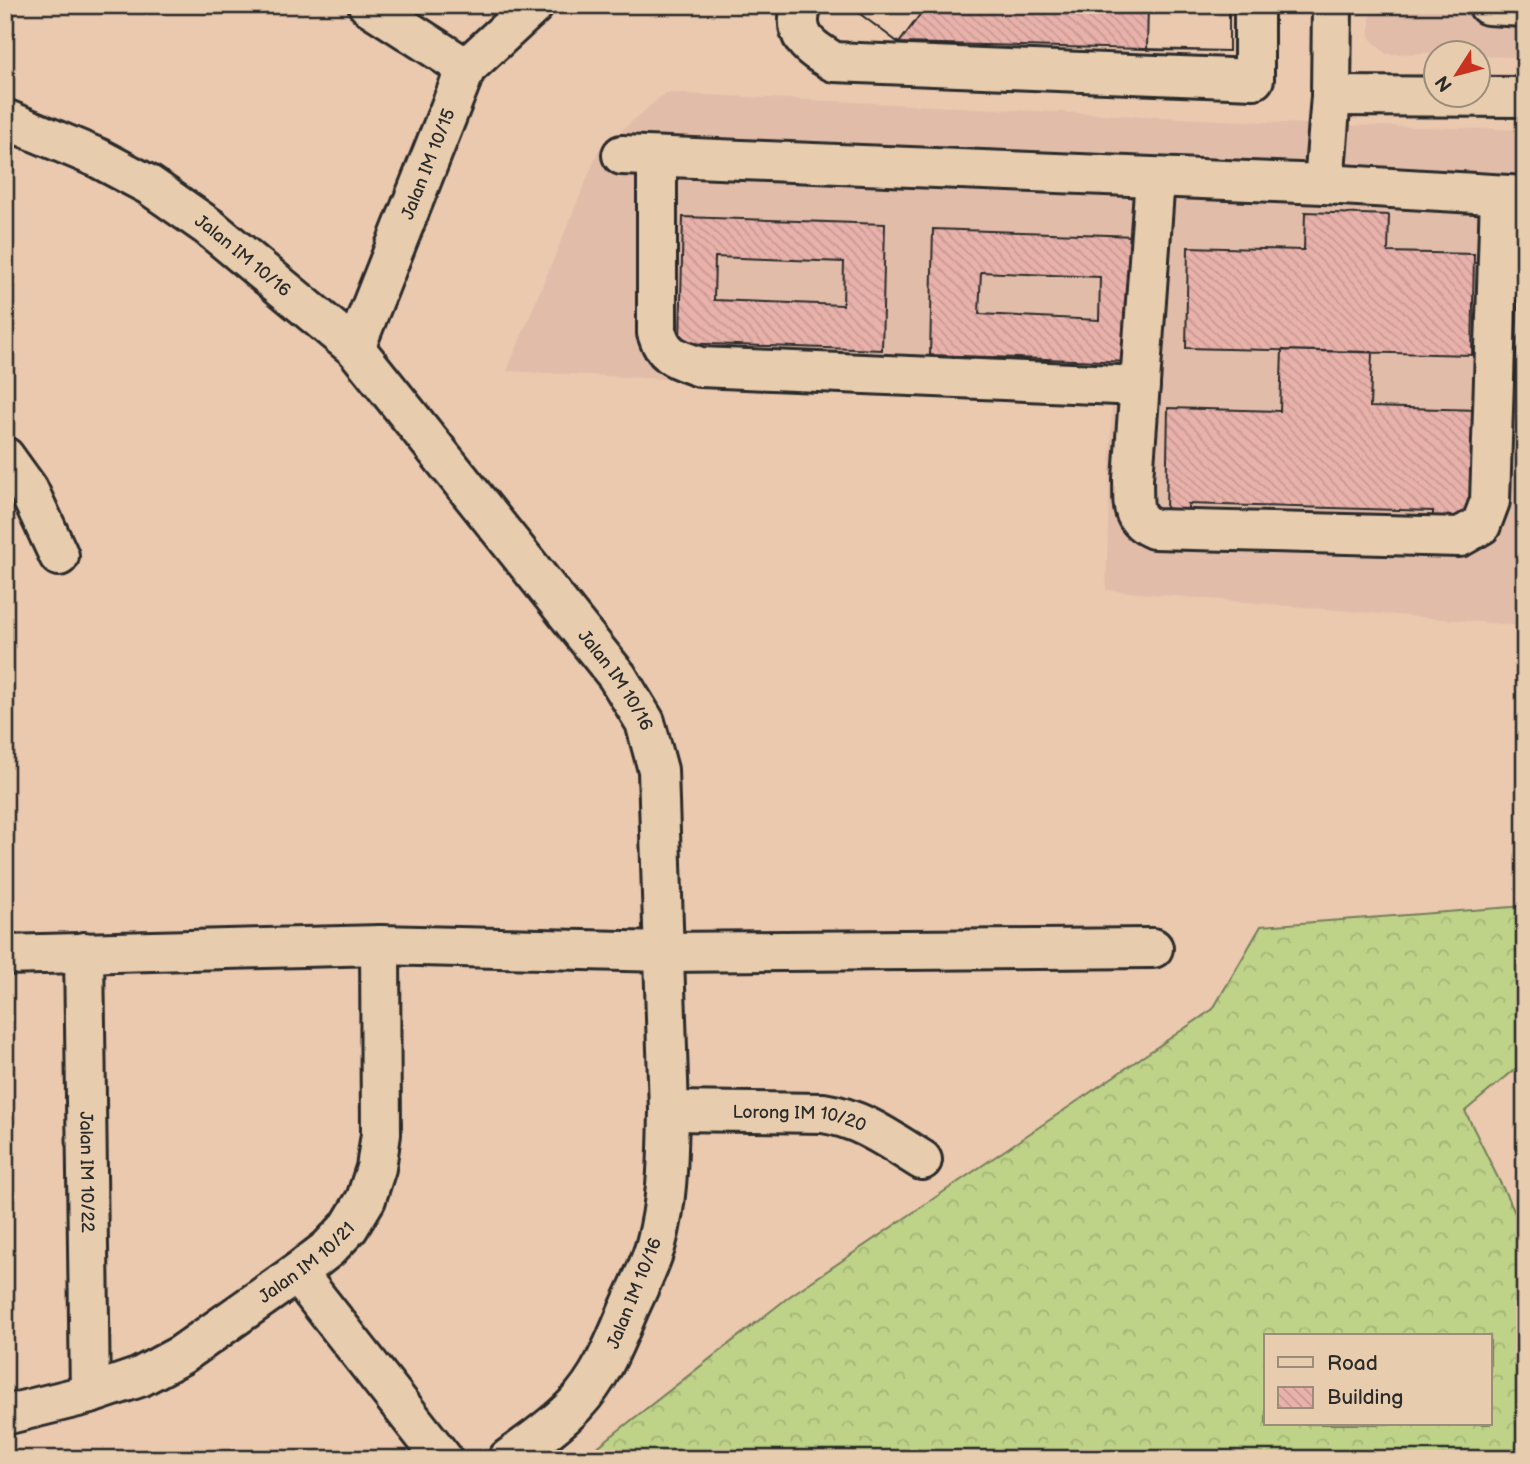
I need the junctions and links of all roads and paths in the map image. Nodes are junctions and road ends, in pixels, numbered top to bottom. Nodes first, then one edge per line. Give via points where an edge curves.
1 (368, 5) edge
2 (534, 5) edge
3 (802, 5) edge
4 (1254, 5) edge
5 (1332, 5) edge
6 (1488, 5) edge
7 (1525, 7) edge
8 (466, 68) junction
9 (1331, 96) junction
10 (1525, 97) edge
11 (5, 119) edge
12 (1155, 178) junction
13 (1324, 184) junction
14 (1512, 196) edge
15 (355, 348) junction
16 (1140, 386) junction
17 (5, 457) edge
18 (59, 556) dead end
19 (380, 945) junction
20 (1153, 948) dead end
21 (84, 952) junction
22 (665, 952) junction
23 (5, 955) edge
24 (669, 1111) junction
25 (922, 1160) dead end
26 (297, 1273) junction
27 (90, 1394) junction
28 (5, 1415) edge
29 (443, 1459) edge
30 (508, 1459) edge

1 - 8 street
2 - 8 street, Jalan IM 10/15
3 - 4 street via 797,18 801,34 811,49 834,62 1254,79
5 - 9 street
6 - 7 street
8 - 15 street, Jalan IM 10/15
9 - 10 street
9 - 13 street
11 - 15 street, Jalan IM 10/16 via 149,185 209,227
12 - 13 street
12 - 16 street
12 - 16 street via 639,156 657,333 660,345 671,356 700,367
13 - 14 street
14 - 16 street via 1490,501 1481,525 1460,537 1154,529 1142,524 1134,513 1133,479
15 - 22 street, Jalan IM 10/16 via 617,676 645,722 659,770
17 - 18 street via 28,489
19 - 21 street
19 - 22 street
19 - 26 street, Jalan IM 10/21 via 381,1134 376,1168 366,1199 349,1227
20 - 22 street
21 - 23 street
21 - 27 street, Jalan IM 10/22
22 - 24 street, Jalan IM 10/16
24 - 25 street, Lorong IM 10/20 via 844,1116
24 - 30 street, Jalan IM 10/16 via 667,1173 656,1245 613,1349 576,1404
26 - 27 street, Jalan IM 10/21 via 181,1355 140,1377
26 - 29 street
27 - 28 street, Jalan IM 10/21

